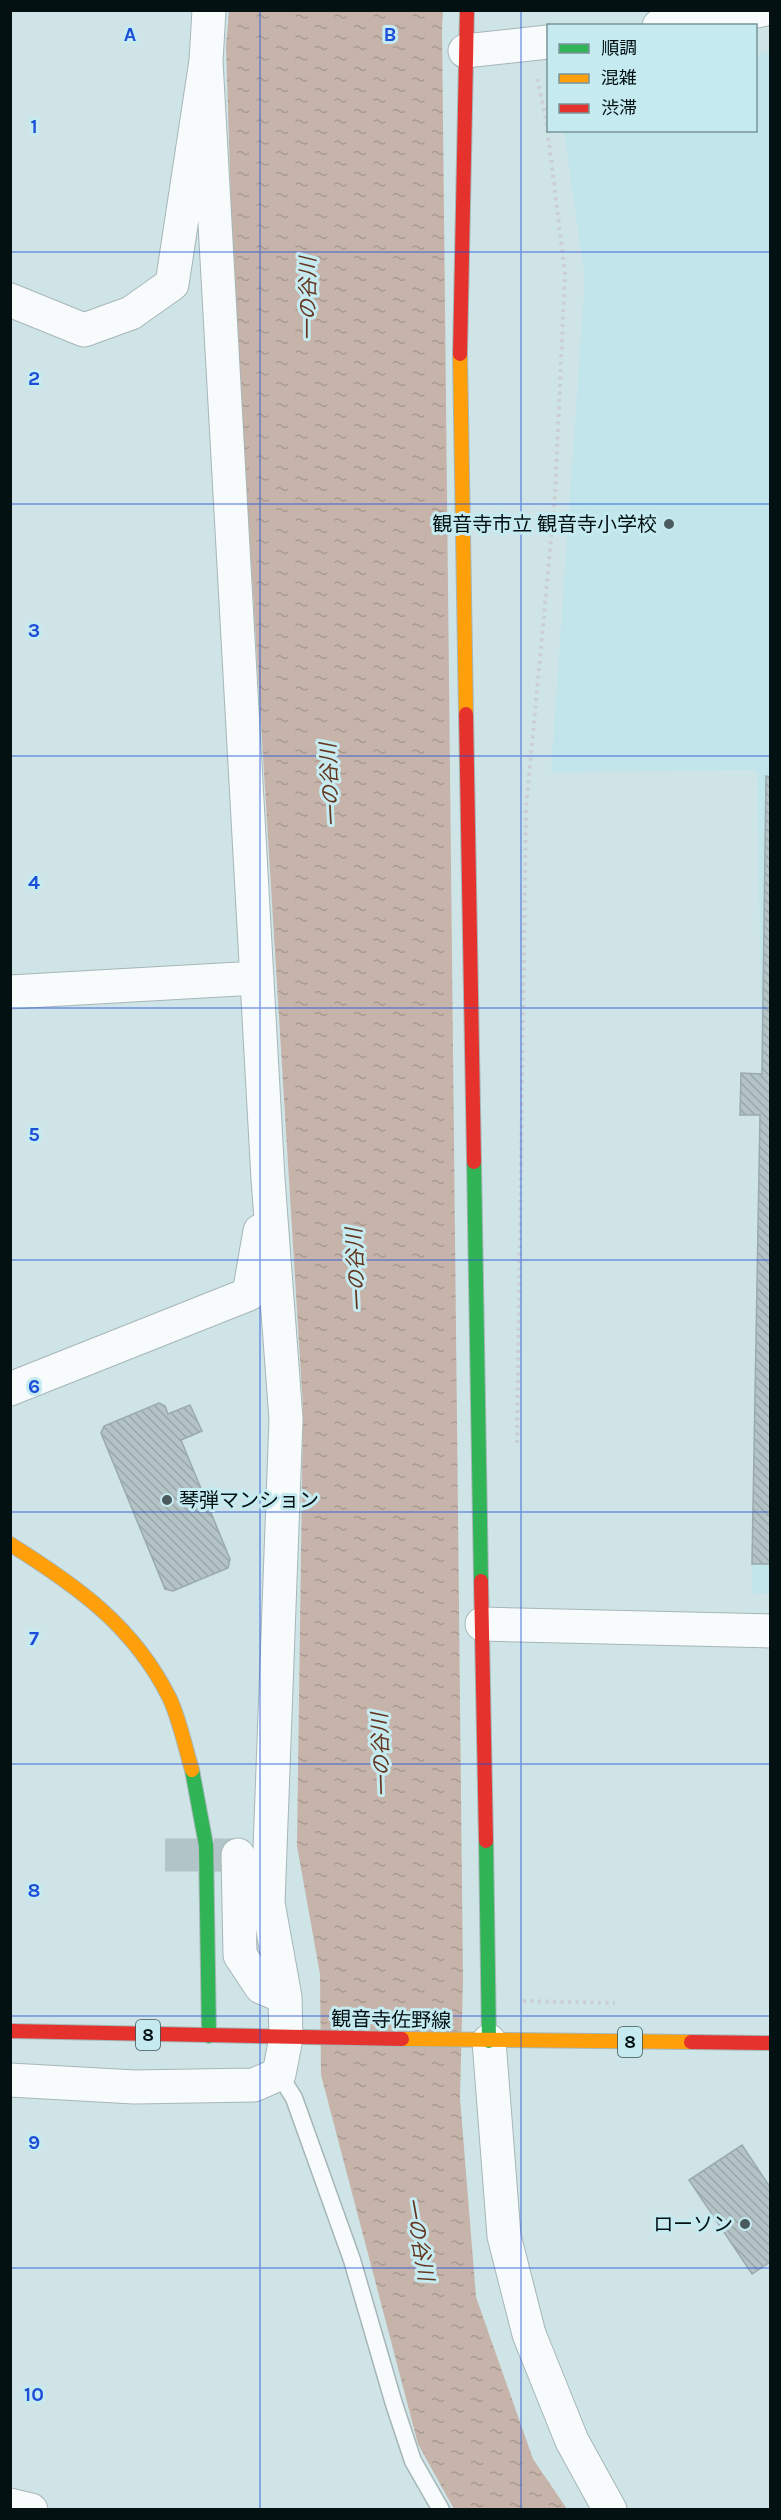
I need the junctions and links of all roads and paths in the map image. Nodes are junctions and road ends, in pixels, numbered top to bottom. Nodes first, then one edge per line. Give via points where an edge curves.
1 (209, 10) edge
2 (467, 10) edge
3 (762, 10) edge
4 (672, 24) edge
5 (465, 51) junction
6 (545, 57) edge
7 (206, 61) junction
8 (547, 127) edge
9 (548, 132) edge
10 (10, 300) edge
11 (257, 978) junction
12 (10, 992) edge
13 (268, 1179) junction
14 (10, 1389) edge
15 (517, 1444) dead end
16 (10, 1544) edge
17 (482, 1624) junction
18 (771, 1631) edge
19 (238, 1855) dead end
20 (517, 1995) dead end
21 (285, 1997) junction
22 (627, 2004) dead end
23 (10, 2031) edge
24 (209, 2036) junction
25 (286, 2038) junction
26 (489, 2041) junction
27 (771, 2043) edge
28 (279, 2074) junction
29 (10, 2080) edge
30 (10, 2505) edge
31 (31, 2510) edge
32 (441, 2510) edge
33 (610, 2510) edge

1 - 7 street
2 - 5 street
3 - 4 street
5 - 6 street
5 - 17 street via 459,309
6 - 8 path via 536,73
7 - 10 street via 172,284 130,313 84,330
7 - 11 street
9 - 15 path via 565,273 555,496 525,809
11 - 12 street
11 - 13 street
13 - 14 street via 249,1294
13 - 21 street via 286,1419 268,1903
16 - 24 street via 73,1584 130,1636 170,1700 193,1772 206,1845
17 - 18 street
17 - 26 street
19 - 21 street via 240,1955 261,1987
20 - 22 path via 520,2001
21 - 25 street
23 - 24 street, 観音寺佐野線 / 8
24 - 25 street, 観音寺佐野線 / 8
25 - 26 street, 観音寺佐野線 / 8
25 - 28 street
26 - 27 street, 観音寺佐野線 / 8
26 - 33 street via 504,2236 529,2334 572,2441
28 - 29 street via 254,2085 134,2087
28 - 32 lane via 294,2098 352,2260 413,2461
30 - 31 street

